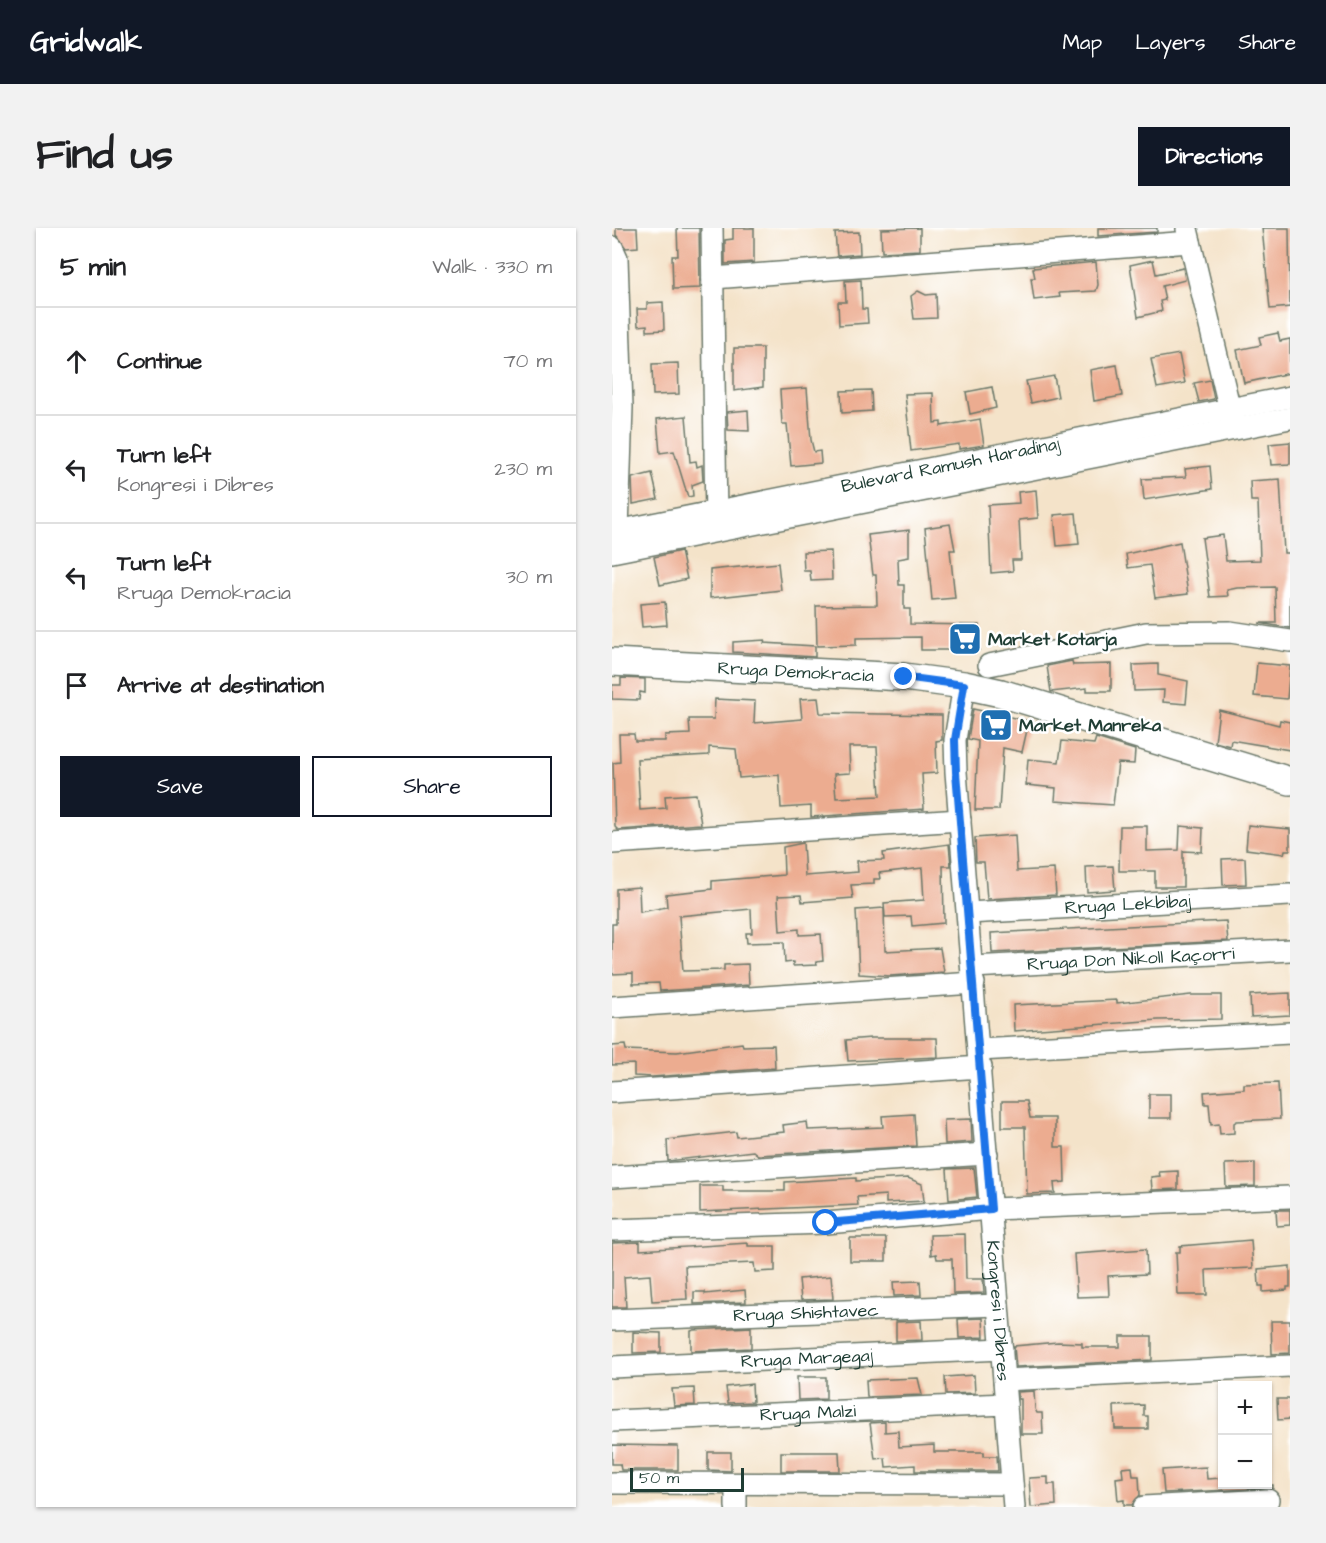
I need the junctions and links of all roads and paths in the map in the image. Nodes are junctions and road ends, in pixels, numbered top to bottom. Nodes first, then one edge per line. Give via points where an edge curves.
1 (712, 228) edge
2 (1188, 235) edge
3 (612, 247) edge
4 (712, 278) junction
5 (1290, 397) edge
6 (1290, 418) edge
7 (1232, 419) junction
8 (716, 510) junction
9 (615, 531) edge
10 (716, 531) junction
11 (612, 552) edge
12 (1290, 641) edge
13 (612, 662) edge
14 (989, 665) dead end
15 (964, 685) junction
16 (1290, 781) edge
17 (960, 820) junction
18 (612, 843) edge
19 (1290, 895) edge
20 (968, 913) junction
21 (1290, 950) edge
22 (973, 975) junction
23 (612, 1007) edge
24 (1290, 1033) edge
25 (980, 1059) junction
26 (612, 1092) edge
27 (987, 1154) junction
28 (612, 1177) edge
29 (1290, 1197) edge
30 (991, 1209) junction
31 (612, 1230) edge
32 (998, 1305) junction
33 (612, 1320) edge
34 (1002, 1349) junction
35 (1290, 1366) edge
36 (612, 1367) edge
37 (1004, 1380) junction
38 (1006, 1404) junction
39 (612, 1421) edge
40 (612, 1483) edge
41 (1012, 1484) junction
42 (736, 1485) junction
43 (1268, 1500) dead end
44 (736, 1507) edge
45 (1014, 1507) edge
46 (1144, 1507) edge

1 - 4 street
2 - 4 street
2 - 7 street
3 - 9 street via 617,258 622,407
4 - 8 street
5 - 7 street, Bulevard Ramush Haradinaj
6 - 7 street, Bulevard Ramush Haradinaj
7 - 8 street, Bulevard Ramush Haradinaj
7 - 10 street, Bulevard Ramush Haradinaj
8 - 9 street, Bulevard Ramush Haradinaj
8 - 10 street
10 - 11 street, Bulevard Ramush Haradinaj
12 - 14 street via 1230,632 1146,633
13 - 15 main road, Rruga Demokracia via 904,677
15 - 16 main road, Rruga Demokracia
15 - 17 street, Kongresi i Dibres via 955,740
17 - 18 street
17 - 20 street, Kongresi i Dibres
19 - 20 street, Rruga Lekbibaj
20 - 22 street, Kongresi i Dibres
21 - 22 street, Rruga Don Nikoll Kaçorri
22 - 23 street, Rruga Don Nikoll Kaçorri
22 - 25 street, Kongresi i Dibres
24 - 25 street
25 - 26 street
25 - 27 street, Kongresi i Dibres
27 - 28 street
27 - 30 street, Kongresi i Dibres
29 - 30 street
30 - 31 street via 826,1223
30 - 32 street, Kongresi i Dibres
32 - 33 street, Rruga Shishtavec
32 - 34 street, Kongresi i Dibres
34 - 36 street, Rruga Margegaj
34 - 37 street, Kongresi i Dibres
35 - 37 street
37 - 38 street, Kongresi i Dibres
38 - 39 street, Rruga Malzi
38 - 41 street, Kongresi i Dibres
40 - 42 street
41 - 42 street
41 - 45 street, Kongresi i Dibres
42 - 44 street
43 - 46 street

